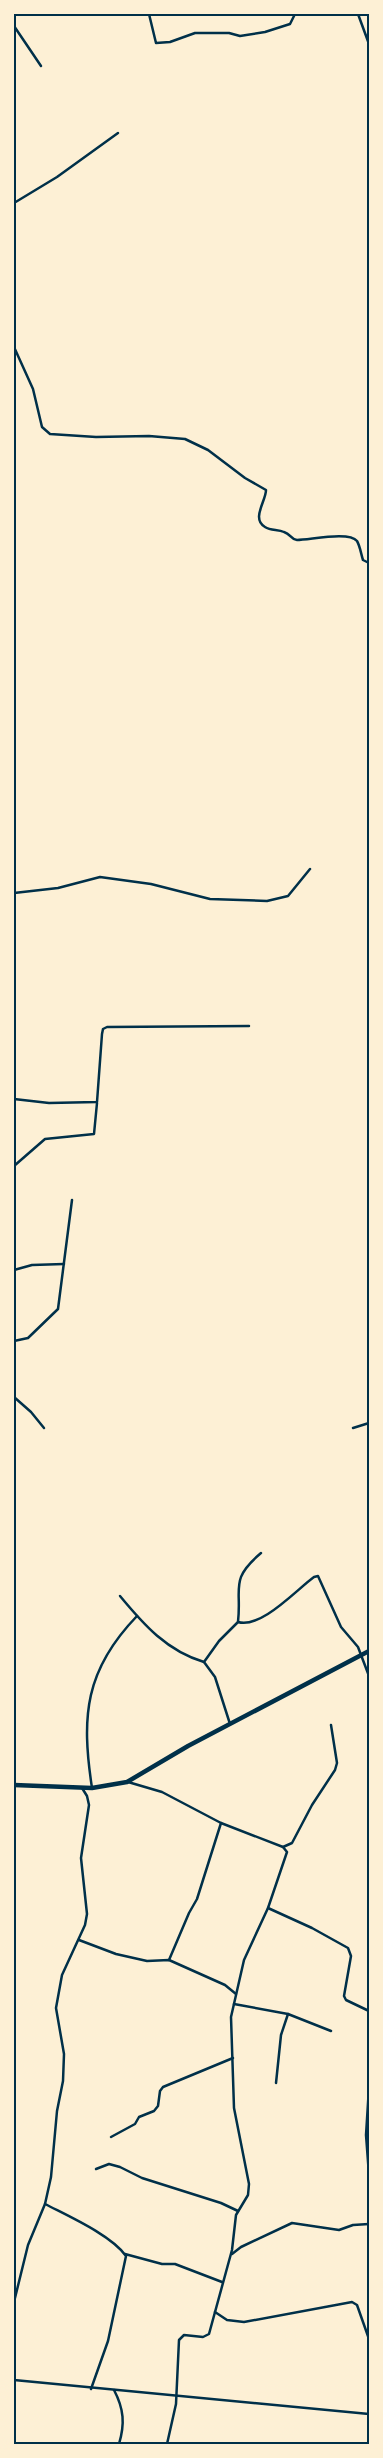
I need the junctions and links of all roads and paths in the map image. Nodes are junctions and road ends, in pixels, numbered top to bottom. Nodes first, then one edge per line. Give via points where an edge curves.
1 (149, 14) edge
2 (295, 14) edge
3 (358, 14) edge
4 (14, 26) edge
5 (369, 44) edge
6 (41, 66) dead end
7 (118, 133) dead end
8 (14, 203) edge
9 (14, 347) edge
10 (369, 563) edge
11 (310, 870) dead end
12 (14, 893) edge
13 (248, 1026) dead end
14 (14, 1099) edge
15 (97, 1102) junction
16 (14, 1166) edge
17 (72, 1200) dead end
18 (64, 1264) junction
19 (14, 1270) edge
20 (14, 1341) edge
21 (14, 1397) edge
22 (369, 1423) edge
23 (44, 1428) dead end
24 (353, 1428) dead end
25 (261, 1553) dead end
26 (120, 1596) dead end
27 (137, 1616) junction
28 (238, 1622) junction
29 (369, 1651) edge
30 (361, 1656) junction
31 (204, 1662) junction
32 (369, 1676) edge
33 (230, 1725) junction
34 (331, 1725) dead end
35 (127, 1782) junction
36 (14, 1785) edge
37 (82, 1788) junction
38 (92, 1788) junction
39 (221, 1823) junction
40 (283, 1847) junction
41 (268, 1908) junction
42 (78, 1940) junction
43 (169, 1960) junction
44 (236, 1994) junction
45 (234, 2004) junction
46 (369, 2012) edge
47 (288, 2014) junction
48 (331, 2030) dead end
49 (234, 2058) junction
50 (276, 2083) dead end
51 (369, 2087) edge
52 (111, 2136) dead end
53 (96, 2169) dead end
54 (369, 2176) edge
55 (45, 2204) junction
56 (238, 2211) junction
57 (369, 2224) edge
58 (126, 2254) junction
59 (230, 2255) junction
60 (222, 2282) junction
61 (14, 2302) edge
62 (214, 2311) junction
63 (369, 2339) edge
64 (14, 2380) edge
65 (91, 2389) junction
66 (114, 2390) junction
67 (174, 2396) junction
68 (369, 2414) edge
69 (119, 2444) edge
70 (167, 2444) edge

1 - 2 street via 155,41 164,43 196,33 240,36 265,32 290,24
3 - 5 street
4 - 6 street
7 - 8 street
9 - 10 street via 33,389 42,427 50,434 172,437 197,444 266,490 259,516 266,528 284,532 294,539 350,537 356,540 363,560
11 - 12 street via 288,896 267,901 210,899 151,884 100,877 58,888
13 - 15 street via 103,1029
14 - 15 street via 50,1103
15 - 16 street via 94,1134 45,1139
17 - 18 street
18 - 19 street via 32,1264
18 - 20 street via 58,1308 28,1338
21 - 23 street
22 - 24 street
25 - 28 street via 242,1574
26 - 27 street
27 - 31 street via 177,1651
27 - 38 street via 110,1648 92,1686 86,1748
28 - 30 street via 256,1621 318,1576 341,1627 358,1647
28 - 31 street
29 - 30 main road
30 - 32 street
30 - 33 main road
31 - 33 street via 215,1677
33 - 35 main road
34 - 40 street via 337,1763 335,1770 312,1804 292,1844
35 - 38 main road
35 - 39 street via 162,1792
36 - 37 main road
37 - 38 main road
37 - 42 street via 89,1805 80,1858 87,1914
39 - 40 street
39 - 43 street via 197,1899
40 - 41 street via 287,1856
41 - 44 street via 244,1960
41 - 46 street via 348,1948 351,1956 344,1996
42 - 43 street via 147,1962
42 - 55 street via 62,1975 57,2002 64,2054 63,2081
43 - 44 street via 225,1985
44 - 45 street
45 - 47 street
45 - 49 street via 231,2025
47 - 48 street
47 - 50 street via 281,2035
49 - 52 street via 163,2087 154,2111
49 - 56 street via 234,2108 249,2184 248,2195
51 - 54 street via 366,2135
53 - 56 street via 109,2164 120,2167 142,2178
55 - 58 street via 78,2220
55 - 61 street via 32,2232
56 - 59 street
57 - 59 street via 340,2230 292,2223
58 - 60 street via 162,2264 176,2264
58 - 65 street via 110,2334
59 - 60 street
60 - 62 street
62 - 63 street via 227,2320 244,2322 352,2302
62 - 67 street via 209,2334 179,2338
64 - 65 street
65 - 66 street
66 - 67 street
66 - 69 street via 122,2406 124,2427
67 - 68 street
67 - 70 street via 176,2404

